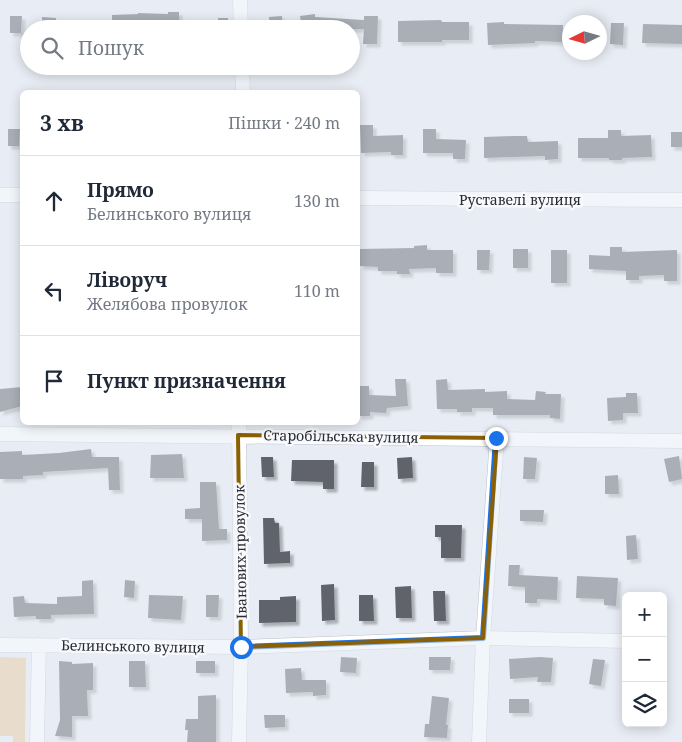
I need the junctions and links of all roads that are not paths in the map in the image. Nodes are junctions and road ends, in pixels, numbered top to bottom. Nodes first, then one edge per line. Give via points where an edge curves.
1 (240, 0) edge
2 (241, 20) edge
3 (242, 75) edge
4 (243, 90) edge
5 (0, 195) edge
6 (20, 195) edge
7 (360, 198) edge
8 (682, 200) edge
9 (238, 429) edge
10 (0, 434) edge
11 (496, 438) junction
12 (682, 441) edge
13 (483, 638) junction
14 (622, 641) edge
15 (0, 645) edge
16 (39, 645) junction
17 (241, 647) junction
18 (37, 742) edge
19 (239, 742) edge
20 (479, 742) edge

1 - 2 street
3 - 4 street
5 - 6 street
7 - 8 street, Руставелі вулиця
9 - 10 street, Старобільська вулиця
9 - 11 street, Старобільська вулиця
9 - 17 street, Іванових провулок
11 - 12 street, Старобільська вулиця
11 - 13 street
13 - 14 street, Белинського вулиця
13 - 17 street, Белинського вулиця
13 - 20 street
15 - 16 street, Белинського вулиця
16 - 17 street, Белинського вулиця
16 - 18 street
17 - 19 street, Іванових провулок

